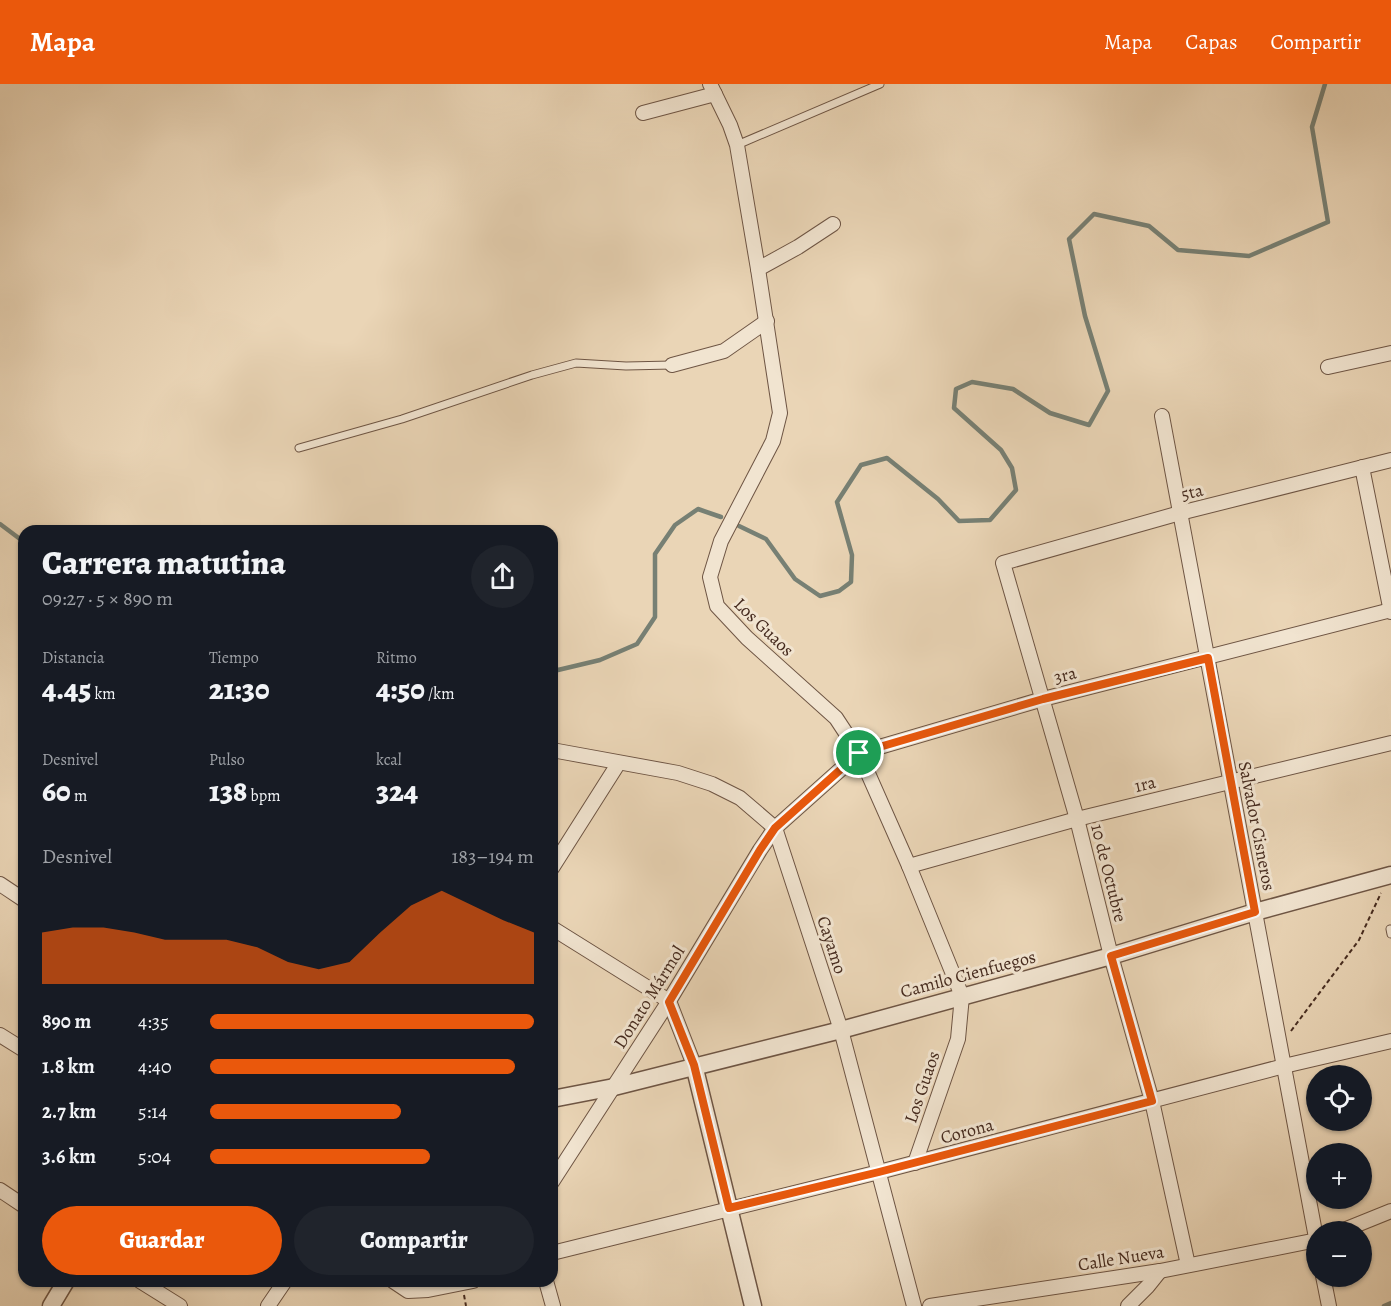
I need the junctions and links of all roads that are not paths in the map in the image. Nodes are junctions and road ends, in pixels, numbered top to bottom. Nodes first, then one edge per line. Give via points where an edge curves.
1 (880, 84) edge
2 (712, 89) edge
3 (643, 113) dead end
4 (737, 145) junction
5 (832, 224) dead end
6 (758, 269) junction
7 (767, 321) junction
8 (1391, 353) edge
9 (672, 365) joint
10 (1328, 367) dead end
11 (1162, 416) dead end
12 (299, 448) dead end
13 (1391, 460) edge
14 (1362, 467) junction
15 (1180, 513) junction
16 (1003, 562) joint
17 (1391, 611) edge
18 (1208, 658) junction
19 (1043, 699) junction
20 (1391, 743) edge
21 (558, 751) edge
22 (859, 753) junction
23 (618, 764) junction
24 (1231, 783) junction
25 (1077, 819) junction
26 (775, 828) junction
27 (558, 859) edge
28 (909, 866) junction
29 (1390, 875) edge
30 (0, 884) edge
31 (18, 896) edge
32 (1255, 912) junction
33 (558, 932) edge
34 (1111, 956) junction
35 (962, 996) junction
36 (669, 1002) junction
37 (841, 1029) junction
38 (0, 1035) edge
39 (1391, 1041) edge
40 (18, 1046) edge
41 (694, 1065) junction
42 (1284, 1066) junction
43 (614, 1087) junction
44 (558, 1098) edge
45 (1152, 1101) junction
46 (915, 1163) junction
47 (879, 1172) junction
48 (558, 1173) edge
49 (0, 1190) edge
50 (18, 1202) edge
51 (729, 1208) junction
52 (1391, 1212) edge
53 (1313, 1221) edge
54 (1368, 1221) edge
55 (1306, 1243) edge
56 (558, 1251) edge
57 (1188, 1265) junction
58 (1160, 1271) junction
59 (62, 1287) edge
60 (150, 1287) edge
61 (281, 1287) edge
62 (402, 1287) edge
63 (443, 1287) edge
64 (548, 1287) edge
65 (1325, 1287) edge
66 (51, 1306) edge
67 (180, 1306) edge
68 (268, 1306) edge
69 (553, 1306) edge
70 (753, 1306) edge
71 (914, 1306) edge
72 (930, 1306) edge
73 (1128, 1306) edge
74 (1329, 1306) edge

1 - 4 lane
2 - 3 street
2 - 4 street, Los Guaos
4 - 6 street, Los Guaos
5 - 6 street
6 - 7 street, Los Guaos
7 - 9 street via 724,351
7 - 22 street, Los Guaos via 780,413 773,441 721,541 710,577 717,606 836,717
8 - 10 street
9 - 12 lane via 576,363
11 - 15 street, Salvador Cisneros
13 - 14 street, 5ta
14 - 15 street, 5ta
14 - 17 street
15 - 16 street, 5ta
15 - 18 street, Salvador Cisneros
16 - 19 street, 10 de Octubre
17 - 18 street, 3ra
18 - 19 street, 3ra
18 - 24 street, Salvador Cisneros
19 - 22 street, 3ra
19 - 25 street, 10 de Octubre
20 - 24 street, 1ra
21 - 23 street
22 - 26 street, 3ra
22 - 28 street, Los Guaos
23 - 26 street via 678,773 712,783 740,798
23 - 27 street
24 - 25 street, 1ra
24 - 32 street, Salvador Cisneros
25 - 28 street, 1ra
25 - 34 street, 10 de Octubre
26 - 36 street, Donato Mármol
26 - 37 street, Cayamo
28 - 35 street, Los Guaos
29 - 32 street, Camilo Cienfuegos
30 - 31 street
32 - 34 street, Camilo Cienfuegos
32 - 42 street, Salvador Cisneros
33 - 36 street
34 - 35 street, Camilo Cienfuegos
34 - 45 street, 10 de Octubre
35 - 37 street, Camilo Cienfuegos
35 - 46 street, Los Guaos via 958,1039
36 - 41 street
36 - 43 street, Donato Mármol
37 - 41 street, Camilo Cienfuegos
37 - 47 street, Cayamo
38 - 40 street
39 - 42 street, Corona
41 - 43 street, Camilo Cienfuegos
41 - 51 street
42 - 45 street, Corona
42 - 53 street, Salvador Cisneros
43 - 44 street, Camilo Cienfuegos
43 - 48 street, Donato Mármol
45 - 46 street, Corona
45 - 57 street, 10 de Octubre
46 - 47 street, Corona
47 - 51 street, Corona
47 - 71 street, Cayamo
49 - 50 street
51 - 56 street, Corona
51 - 70 street
52 - 54 street
55 - 57 street, Calle Nueva
57 - 58 street, Calle Nueva
58 - 72 street, Calle Nueva
58 - 73 street
59 - 66 street
60 - 67 street
61 - 68 street
62 - 63 street via 408,1291
64 - 69 street
65 - 74 street

